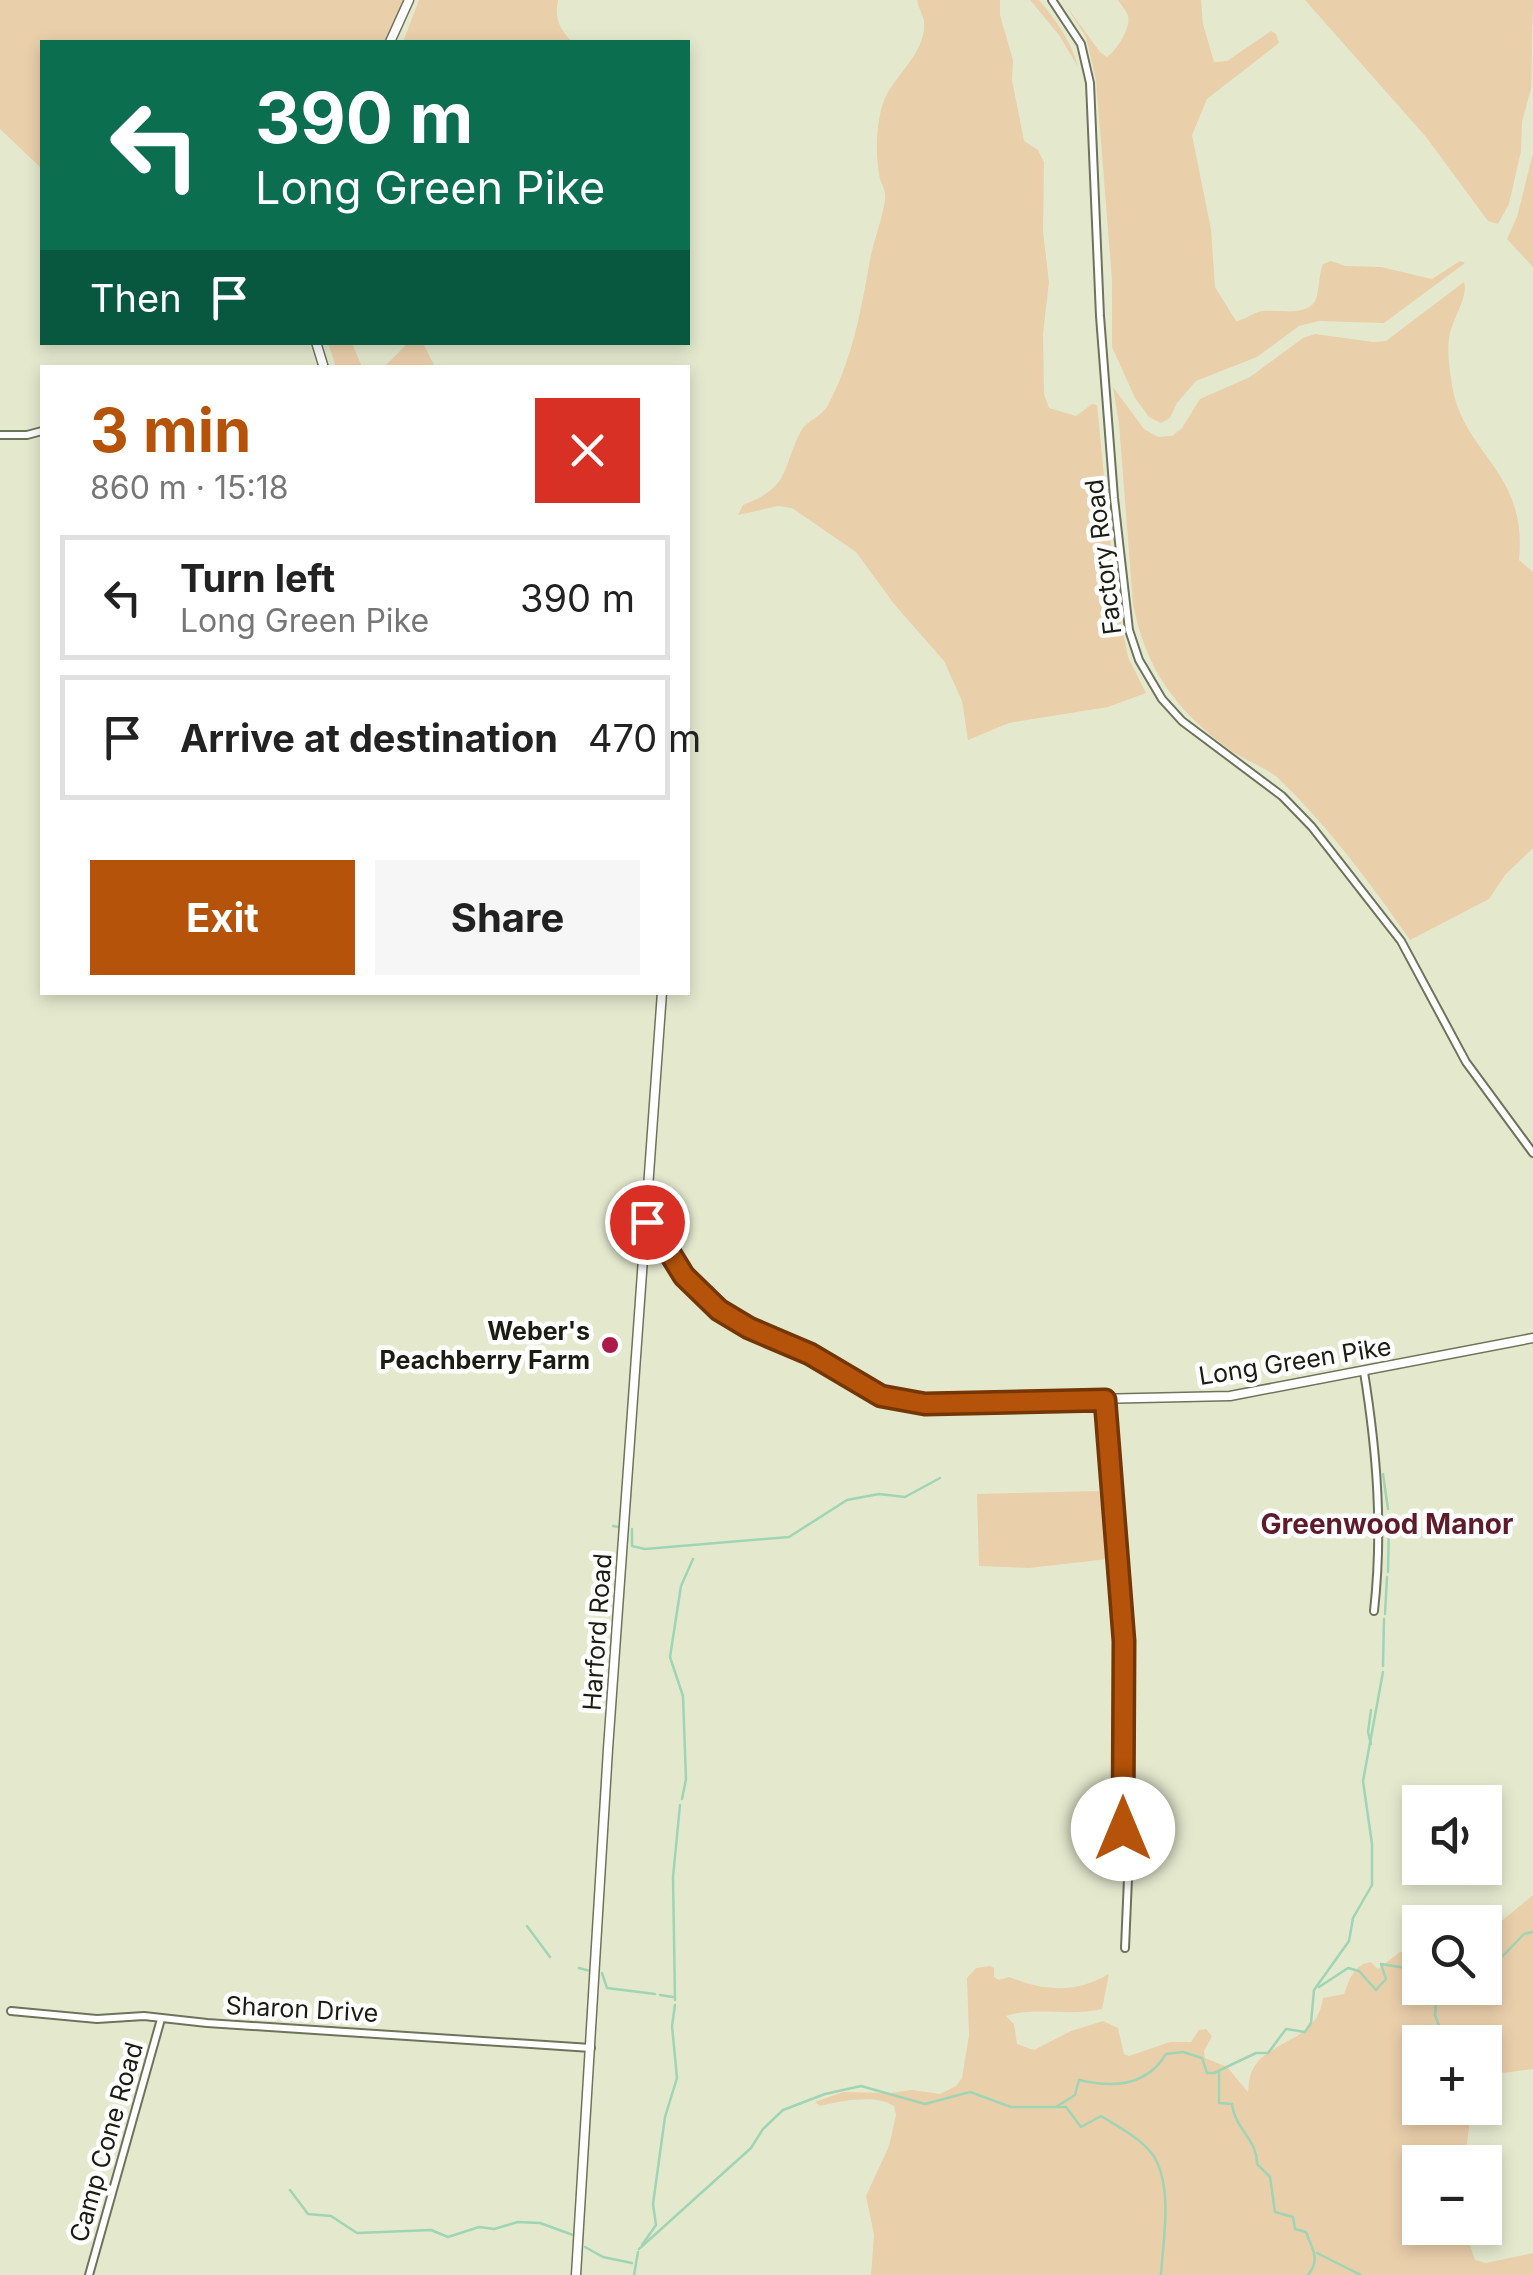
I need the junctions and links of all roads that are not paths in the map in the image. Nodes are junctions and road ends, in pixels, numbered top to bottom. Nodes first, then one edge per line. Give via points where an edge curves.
1 (409, 0) edge
2 (1052, 0) edge
3 (391, 40) edge
4 (40, 431) edge
5 (0, 435) edge
6 (662, 995) edge
7 (1533, 1153) edge
8 (647, 1222) junction
9 (1533, 1338) edge
10 (1364, 1372) junction
11 (1105, 1400) junction
12 (1374, 1612) dead end
13 (1125, 1948) dead end
14 (11, 2011) dead end
15 (161, 2020) junction
16 (590, 2048) junction
17 (89, 2275) edge
18 (576, 2275) edge

1 - 3 main road
2 - 7 street, Factory Road via 1081,44 1090,84 1114,498 1129,630 1139,660 1182,722 1282,796 1312,827 1401,942 1466,1062
4 - 5 street
6 - 8 main road, Harford Road
8 - 11 main road, Long Green Pike via 684,1276 719,1310 881,1396 925,1404
8 - 16 main road, Harford Road
9 - 10 main road, Long Green Pike
10 - 11 main road, Long Green Pike via 1230,1396
10 - 12 street via 1379,1480
11 - 13 street via 1124,1641
14 - 15 street, Sharon Drive
15 - 16 street, Sharon Drive
15 - 17 street, Camp Cone Road
16 - 18 main road, Harford Road

